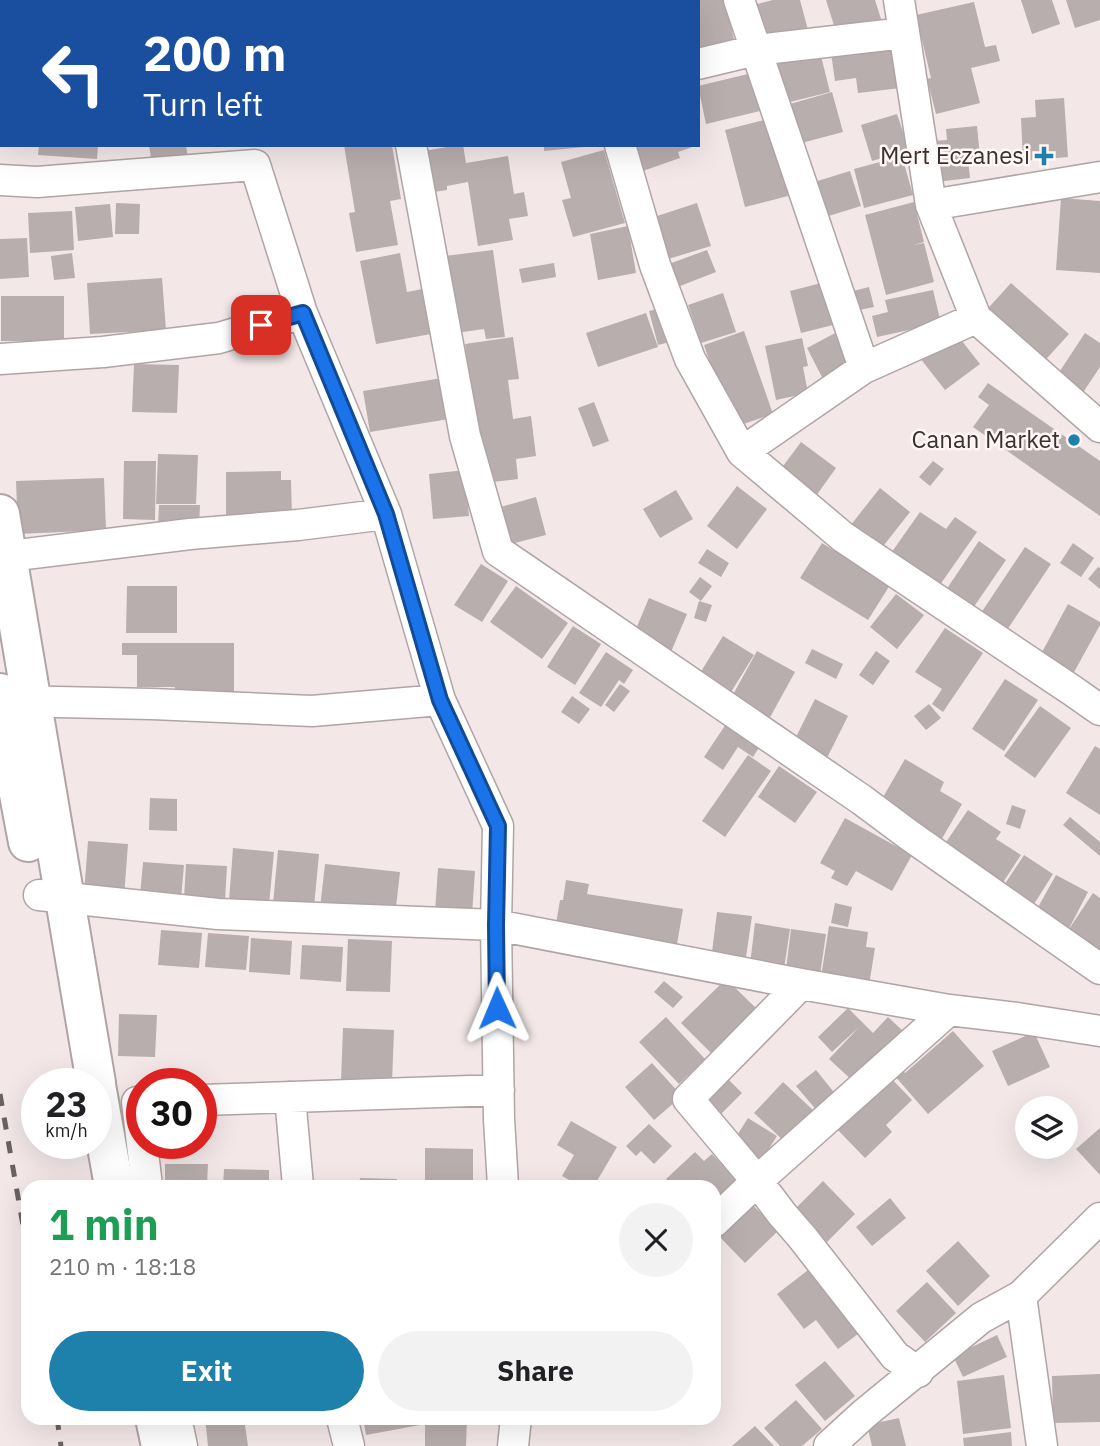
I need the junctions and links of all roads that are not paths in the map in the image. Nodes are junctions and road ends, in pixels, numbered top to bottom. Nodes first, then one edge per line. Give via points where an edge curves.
1 (739, 0) edge
2 (899, 0) edge
3 (904, 33) junction
4 (756, 50) junction
5 (700, 64) edge
6 (411, 147) edge
7 (621, 147) edge
8 (256, 155) edge
9 (1100, 177) edge
10 (0, 180) edge
11 (931, 205) junction
12 (303, 313) junction
13 (976, 318) junction
14 (0, 359) edge
15 (864, 368) junction
16 (1100, 427) edge
17 (742, 452) junction
18 (0, 514) edge
19 (386, 514) junction
20 (4, 557) edge
21 (11, 698) edge
22 (440, 700) junction
23 (1100, 710) edge
24 (52, 896) junction
25 (496, 925) junction
26 (1100, 969) edge
27 (801, 984) junction
28 (949, 1010) junction
29 (1100, 1031) edge
30 (87, 1068) edge
31 (499, 1090) junction
32 (290, 1097) junction
33 (217, 1099) edge
34 (84, 1159) edge
35 (108, 1159) edge
36 (144, 1159) edge
37 (88, 1180) edge
38 (113, 1180) edge
39 (146, 1180) edge
40 (297, 1180) edge
41 (503, 1180) edge
42 (757, 1181) junction
43 (721, 1215) edge
44 (1100, 1218) edge
45 (1021, 1296) junction
46 (918, 1371) junction
47 (130, 1425) edge
48 (156, 1425) edge
49 (178, 1425) edge
50 (344, 1425) edge
51 (515, 1425) edge
52 (134, 1446) edge
53 (161, 1446) edge
54 (182, 1446) edge
55 (349, 1446) edge
56 (513, 1446) edge
57 (829, 1446) edge
58 (1042, 1446) edge

1 - 4 street
2 - 3 street
3 - 4 street
3 - 11 street
4 - 5 street
4 - 15 street
6 - 26 street via 465,436 498,551
7 - 17 street via 655,265 690,359
8 - 10 street via 37,182
8 - 12 street
9 - 11 street
11 - 13 street
12 - 14 street via 219,338
12 - 19 street
13 - 15 street
13 - 16 street
15 - 17 street
17 - 23 street via 843,537
18 - 20 main road
19 - 20 street
19 - 22 street
20 - 21 main road
21 - 22 street via 312,711
21 - 24 main road
22 - 25 street via 498,826
24 - 25 street via 218,914
24 - 30 main road
25 - 27 street
25 - 31 street
27 - 28 street
27 - 42 street via 688,1099
28 - 29 street
28 - 42 street
31 - 32 street
31 - 41 street
32 - 33 street
32 - 40 street
34 - 37 main road
35 - 38 main road
36 - 39 street
42 - 43 street
42 - 46 street via 895,1356
44 - 45 street
45 - 46 street via 981,1318
45 - 58 street
46 - 57 street
47 - 52 main road
48 - 53 main road
49 - 54 street
50 - 55 street
51 - 56 street

